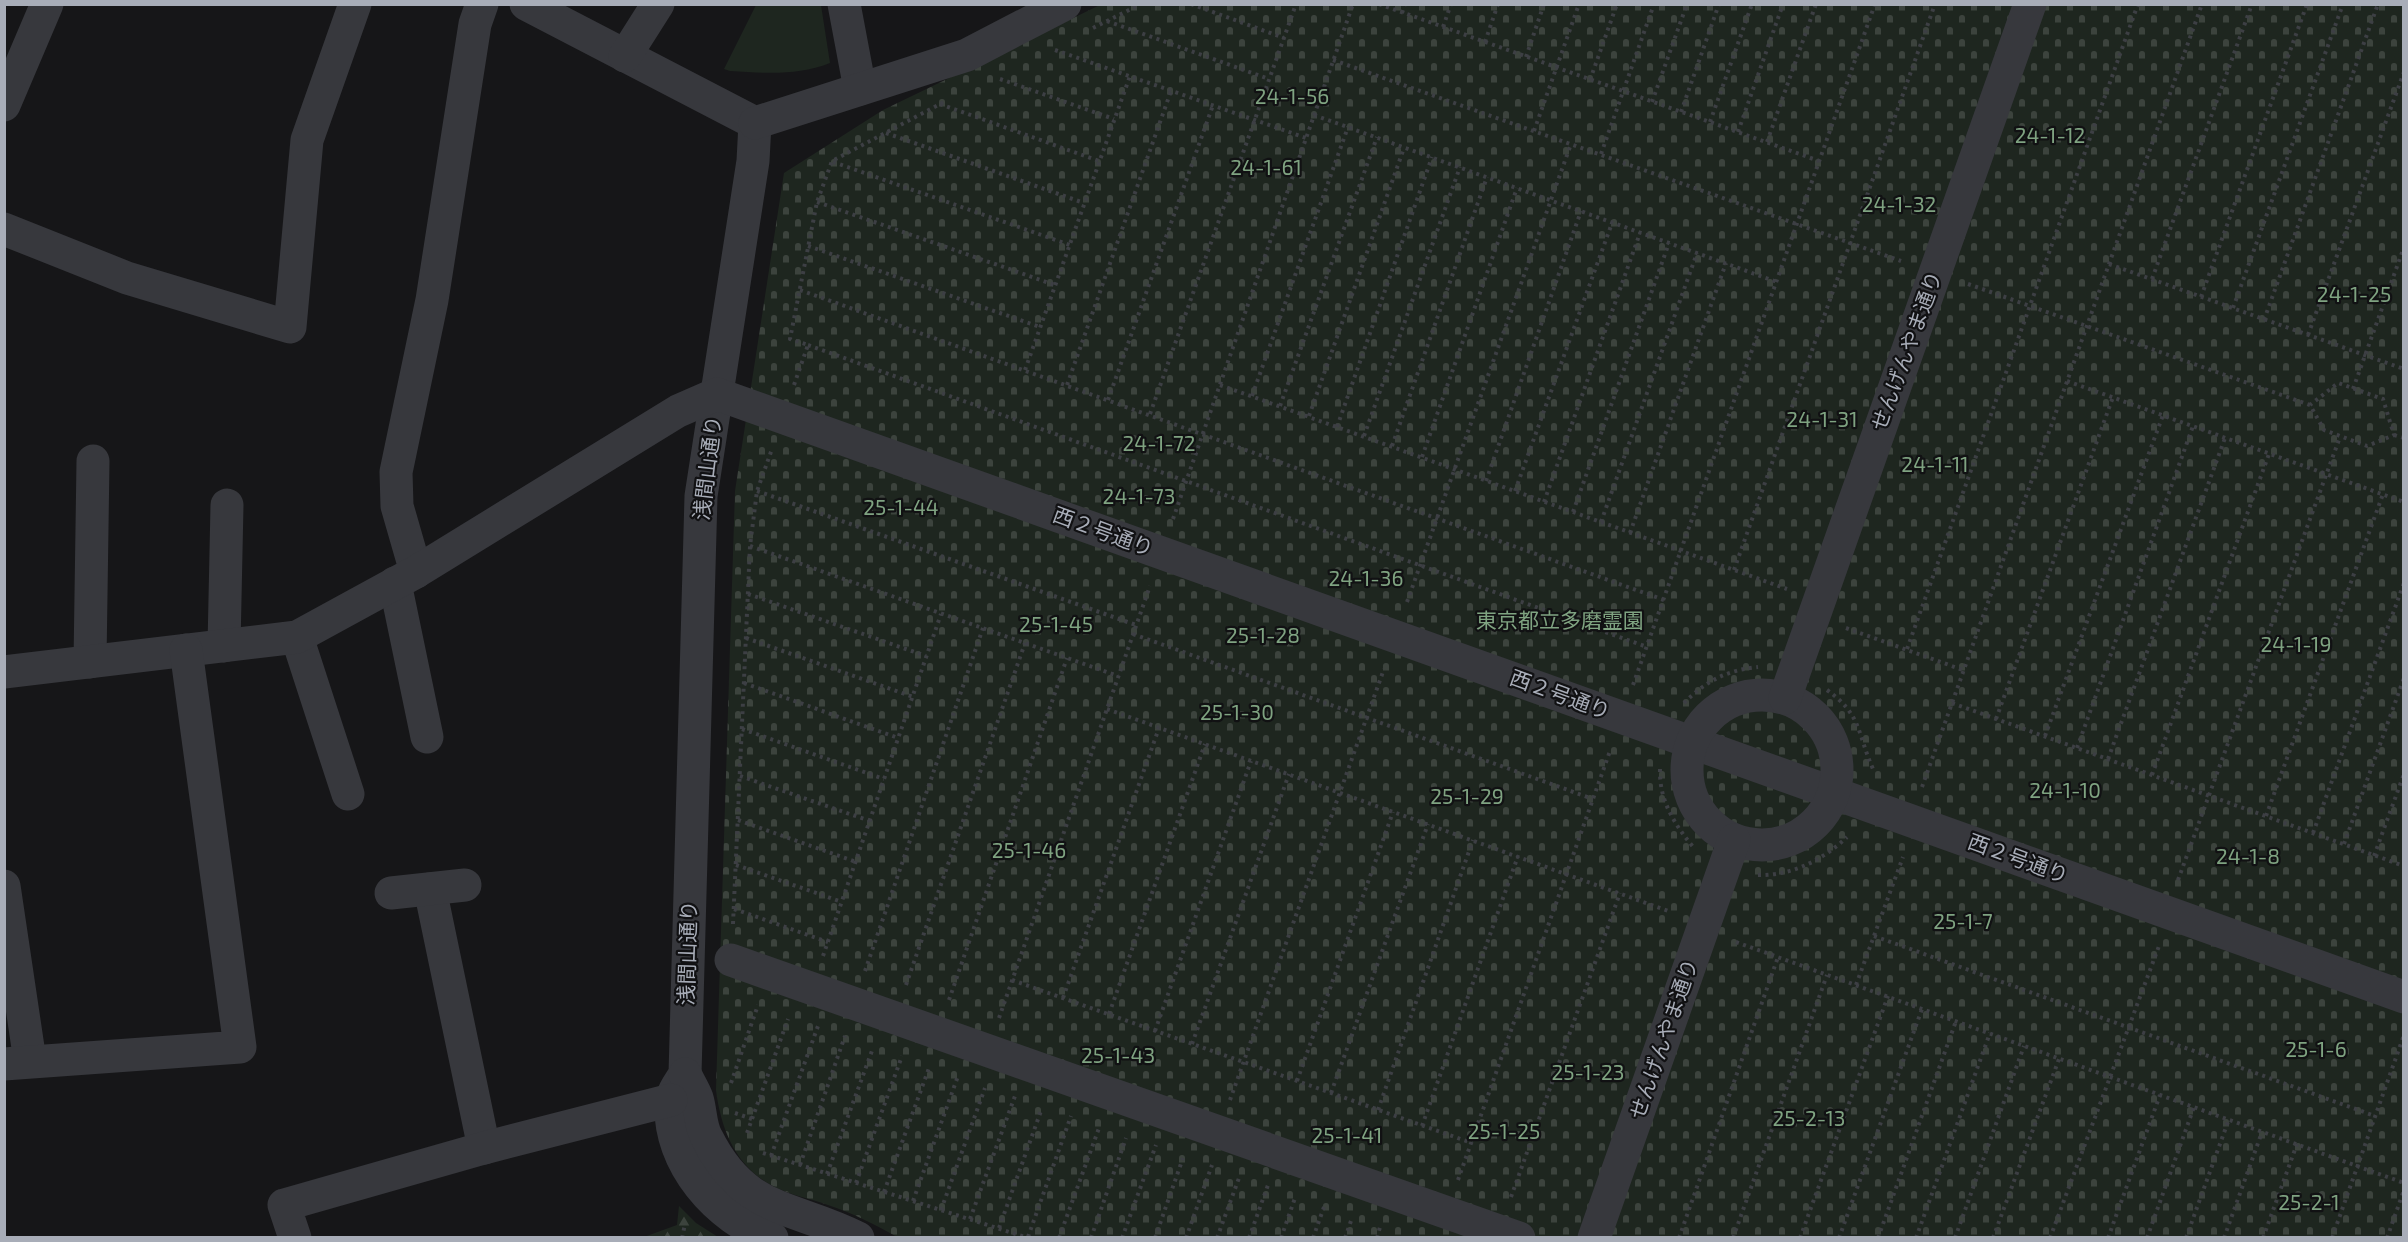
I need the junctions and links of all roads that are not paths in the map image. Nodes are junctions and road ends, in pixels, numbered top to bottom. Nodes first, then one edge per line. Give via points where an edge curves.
1 (47, 4) edge
2 (355, 4) edge
3 (482, 4) edge
4 (526, 4) edge
5 (657, 4) edge
6 (844, 4) edge
7 (1065, 4) edge
8 (2030, 4) edge
9 (625, 56) junction
10 (860, 89) junction
11 (4, 105) edge
12 (755, 123) junction
13 (4, 229) edge
14 (717, 394) junction
15 (93, 460) dead end
16 (227, 505) dead end
17 (405, 577) junction
18 (297, 637) junction
19 (224, 646) junction
20 (186, 650) junction
21 (90, 662) junction
22 (4, 672) edge
23 (1785, 698) junction
24 (427, 737) dead end
25 (1691, 742) junction
26 (1834, 793) junction
27 (348, 794) dead end
28 (1734, 840) junction
29 (465, 885) dead end
30 (4, 886) edge
31 (430, 889) junction
32 (391, 893) dead end
33 (731, 960) dead end
34 (2403, 997) edge
35 (17, 1062) edge
36 (678, 1087) junction
37 (484, 1148) junction
38 (1509, 1234) edge
39 (295, 1238) edge
40 (772, 1238) edge
41 (858, 1238) edge
42 (1594, 1238) edge

1 - 11 street
2 - 13 street via 307,141 290,327 126,278
3 - 17 street via 475,24 432,300 396,472
4 - 9 street
5 - 9 street
6 - 10 street
7 - 10 street via 967,55
8 - 23 street, せんげんやま通り
9 - 12 street
10 - 12 street
12 - 14 street, 浅間山通り via 753,161
14 - 17 street via 678,411
14 - 25 street, 西２号通り
14 - 36 street, 浅間山通り via 701,496
15 - 21 street
16 - 19 street
17 - 18 street
17 - 24 street
18 - 19 street
18 - 27 street
19 - 20 street
20 - 21 street
20 - 35 street via 240,1047
21 - 22 street
23 - 25 street via 1761,694 1738,698 1719,707 1702,723
23 - 26 street via 1805,707 1823,724 1834,745 1838,769
25 - 26 street, 西２号通り
25 - 28 street via 1686,765 1688,789 1713,828
26 - 28 street via 1823,815 1805,832 1758,846
26 - 34 street, 西２号通り
28 - 42 street, せんげんやま通り
29 - 31 street
30 - 35 street
31 - 32 street
31 - 37 street
33 - 38 street
36 - 37 street
36 - 40 street, 浅間山通り via 674,1134 694,1179 712,1201 735,1219
36 - 41 street, 浅間山通り via 697,1098 705,1135 732,1178 775,1208
37 - 39 street via 284,1206

